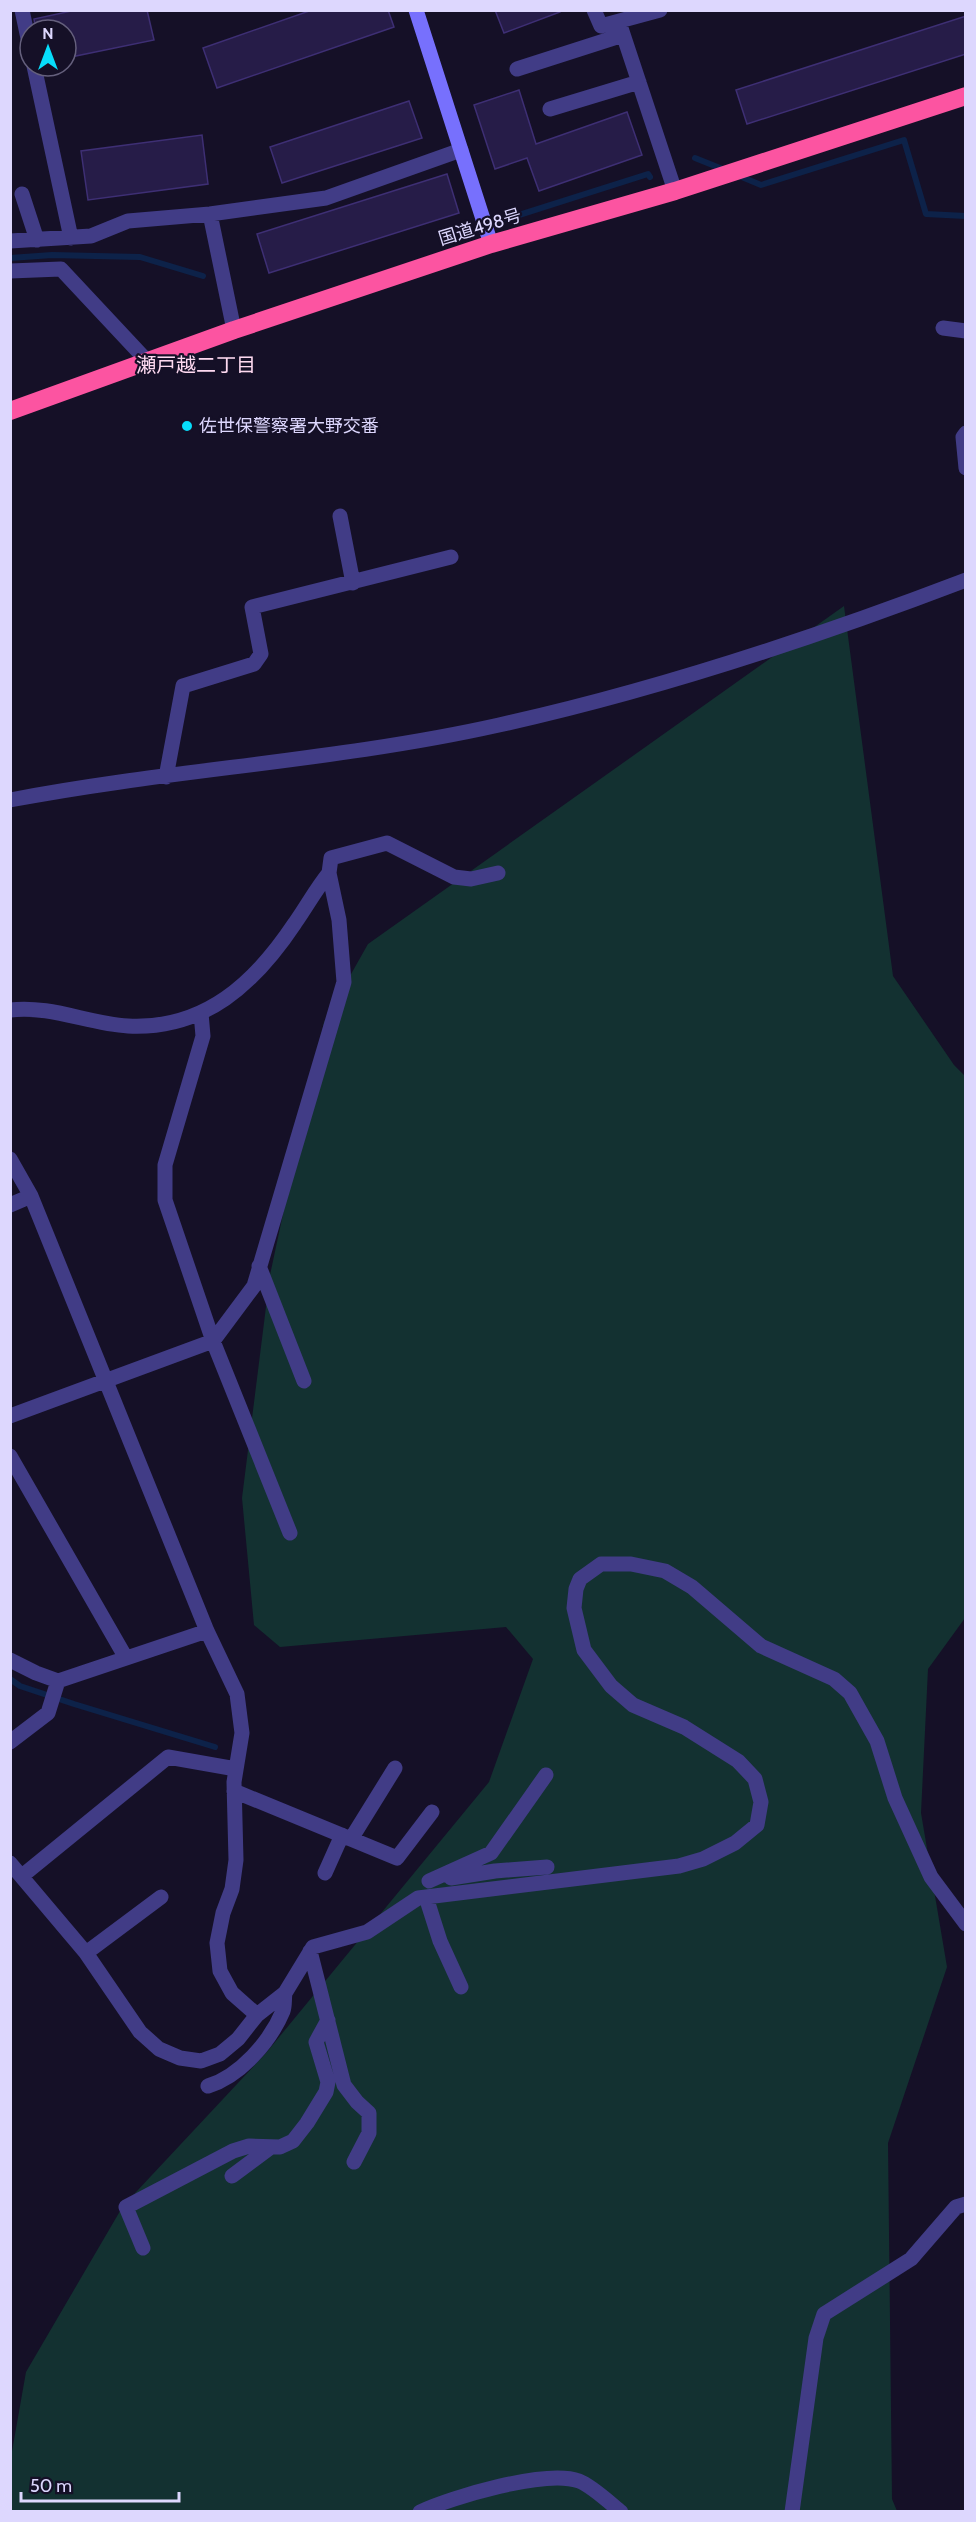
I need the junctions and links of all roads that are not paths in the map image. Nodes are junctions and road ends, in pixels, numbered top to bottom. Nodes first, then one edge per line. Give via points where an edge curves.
1 (416, 10) edge
2 (594, 10) edge
3 (660, 10) edge
4 (621, 29) junction
5 (517, 69) dead end
6 (37, 78) edge
7 (639, 82) junction
8 (966, 96) edge
9 (550, 109) dead end
10 (461, 150) junction
11 (675, 191) junction
12 (22, 194) dead end
13 (210, 214) junction
14 (71, 238) junction
15 (37, 240) junction
16 (10, 242) edge
17 (491, 244) junction
18 (10, 271) edge
19 (943, 328) dead end
20 (234, 330) junction
21 (966, 331) edge
22 (148, 362) junction
23 (10, 411) edge
24 (966, 432) edge
25 (966, 468) edge
26 (340, 516) dead end
27 (452, 557) dead end
28 (966, 580) edge
29 (353, 583) junction
30 (166, 777) junction
31 (10, 800) edge
32 (329, 873) junction
33 (498, 873) dead end
34 (10, 1010) edge
35 (201, 1013) junction
36 (10, 1159) edge
37 (31, 1196) junction
38 (10, 1205) edge
39 (259, 1266) junction
40 (213, 1341) junction
41 (304, 1381) dead end
42 (106, 1382) junction
43 (10, 1416) edge
44 (10, 1456) edge
45 (290, 1533) dead end
46 (207, 1631) junction
47 (126, 1658) junction
48 (10, 1660) edge
49 (58, 1682) junction
50 (10, 1742) edge
51 (395, 1768) dead end
52 (236, 1769) junction
53 (546, 1774) dead end
54 (234, 1791) junction
55 (432, 1812) dead end
56 (346, 1837) junction
57 (10, 1863) edge
58 (547, 1866) dead end
59 (325, 1873) dead end
60 (22, 1876) junction
61 (429, 1881) junction
62 (161, 1897) dead end
63 (422, 1898) junction
64 (966, 1924) edge
65 (310, 1952) junction
66 (86, 1953) junction
67 (461, 1987) dead end
68 (285, 1993) junction
69 (257, 2015) junction
70 (328, 2020) junction
71 (208, 2086) dead end
72 (271, 2147) junction
73 (354, 2162) dead end
74 (232, 2176) dead end
75 (966, 2204) edge
76 (143, 2248) dead end
77 (420, 2511) edge
78 (621, 2511) edge
79 (792, 2511) edge

1 - 10 street
2 - 4 street via 600,26
3 - 4 street
4 - 5 street
4 - 7 street
6 - 14 street
7 - 9 street
7 - 11 street
8 - 11 highway, 国道498号
10 - 13 street via 326,198
10 - 17 street
11 - 17 highway, 国道498号
12 - 15 street
13 - 14 street via 128,221 91,236
13 - 20 street
14 - 15 street
15 - 16 street
17 - 20 highway, 国道498号
18 - 22 street via 61,269
19 - 21 street
20 - 22 highway, 国道498号
22 - 23 highway, 国道498号
24 - 25 street
26 - 29 street
27 - 29 street
28 - 30 street via 714,668 546,714 330,755
29 - 30 street via 252,607 261,654 254,664 183,686
30 - 31 street
32 - 33 street via 331,858 387,843 454,877 471,879
32 - 35 street via 284,939 252,977
32 - 39 street via 340,928 344,982
34 - 35 street via 33,1008 127,1026 168,1025
35 - 40 street via 203,1036 165,1165 165,1200
36 - 37 street
37 - 38 street
37 - 42 street
39 - 40 street via 254,1286
39 - 41 street
40 - 42 street
40 - 45 street
42 - 43 street
42 - 46 street
44 - 47 street
46 - 47 street
46 - 52 street via 237,1694 242,1733
47 - 49 street
48 - 49 street
49 - 50 street via 49,1711
51 - 56 street
52 - 54 street
52 - 60 street via 168,1757
53 - 61 street via 491,1853
54 - 56 street
54 - 69 street via 236,1860 217,1943 220,1971 232,1993
55 - 56 street via 397,1858
56 - 59 street
57 - 60 street
58 - 61 street
60 - 66 street
61 - 63 street
62 - 66 street
63 - 64 street via 679,1866 735,1843 757,1825 761,1802 755,1779 738,1761 684,1727 633,1705 611,1686 584,1650 574,1608 580,1580 601,1564 631,1564 665,1571 692,1587 761,1646 834,1679 850,1694 877,1741 895,1798 931,1877
63 - 65 street via 367,1932 313,1947
63 - 67 street
65 - 68 street
65 - 70 street
66 - 69 street via 140,2032 159,2049 180,2058 201,2061 220,2054
68 - 69 street
68 - 71 street via 284,2010 263,2043 225,2081
70 - 72 street via 316,2042 328,2082 326,2092 293,2141
70 - 73 street via 345,2085 369,2113 369,2133
72 - 74 street
72 - 76 street via 249,2146 233,2151 126,2207
75 - 79 street via 956,2207 911,2259 824,2314 816,2337
77 - 78 street via 444,2501 527,2481 557,2478 580,2481

